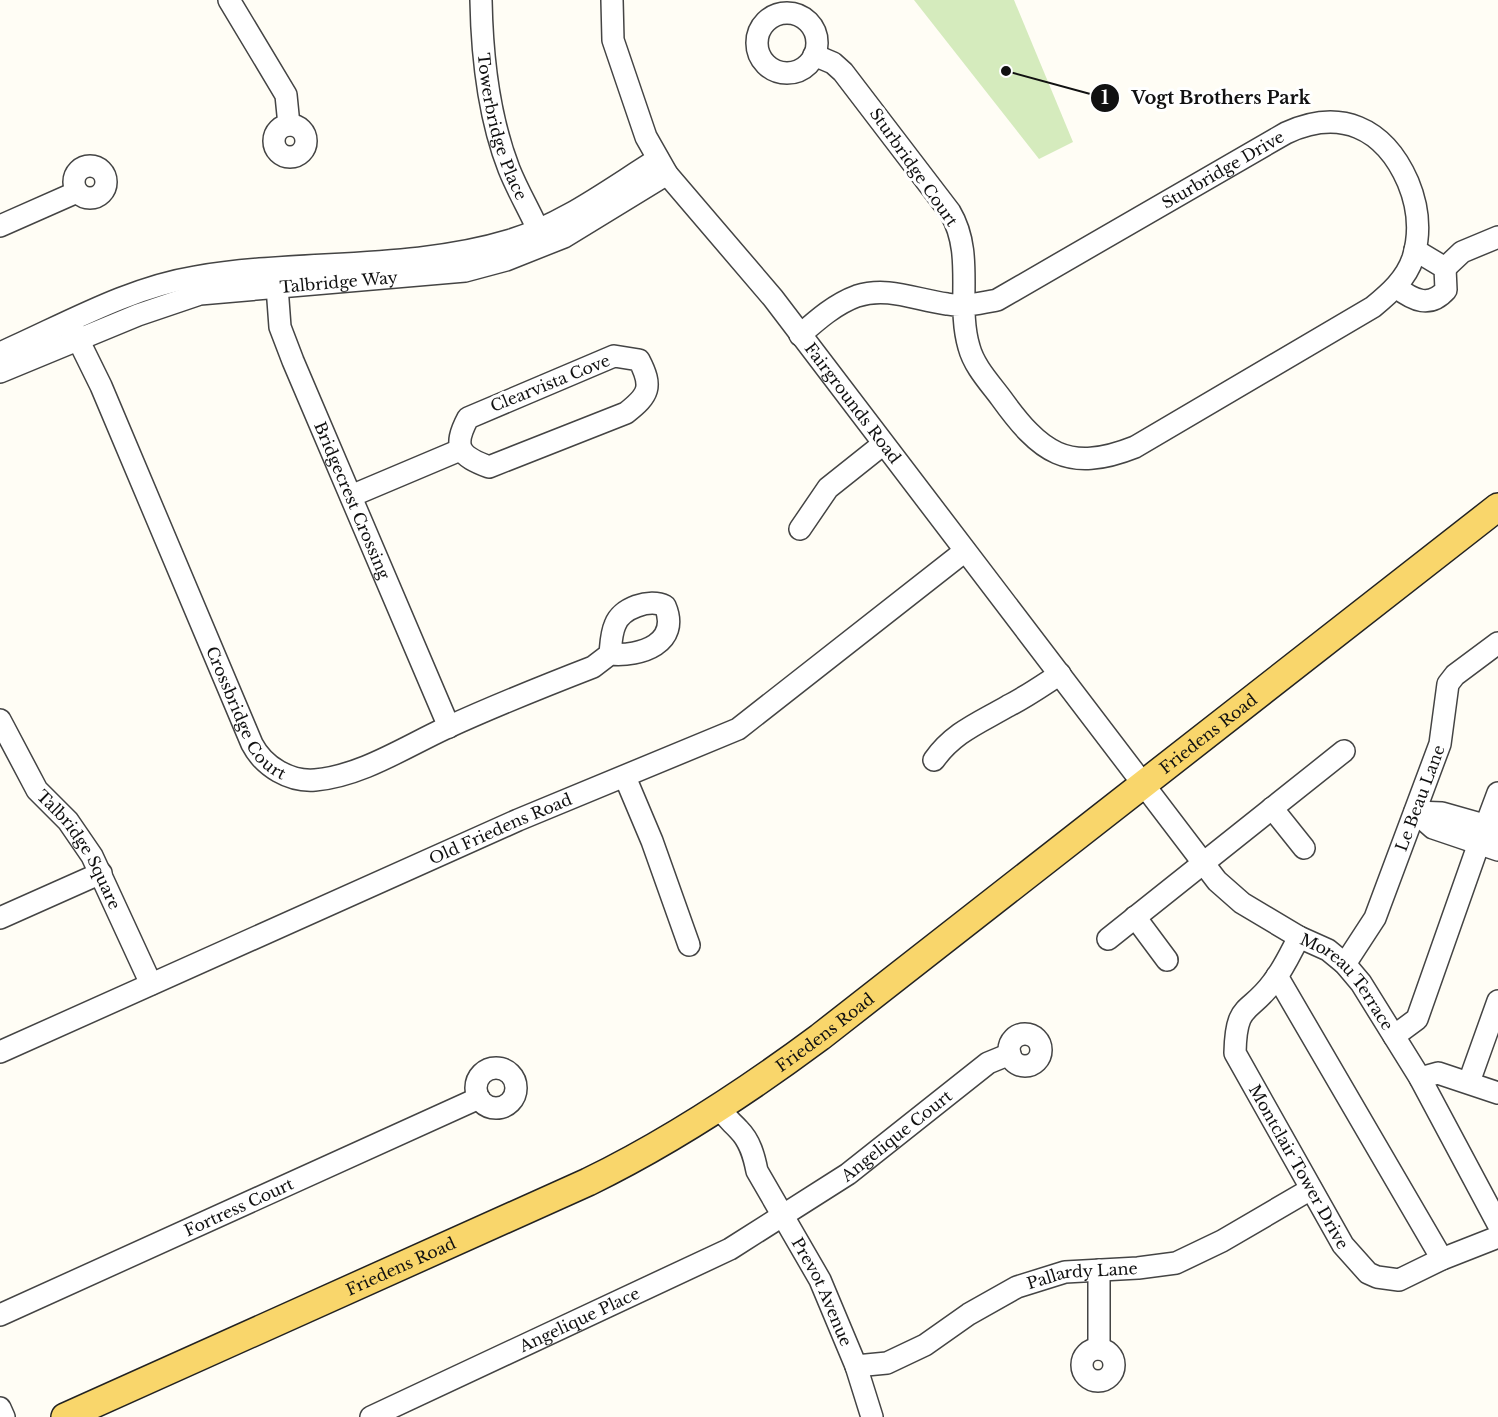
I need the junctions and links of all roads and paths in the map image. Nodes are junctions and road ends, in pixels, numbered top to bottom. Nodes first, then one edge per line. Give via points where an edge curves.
1 (230, 0) edge
2 (481, 0) edge
3 (612, 0) edge
4 (814, 55) dead end
5 (289, 125) dead end
6 (663, 167) junction
7 (77, 192) dead end
8 (0, 226) edge
9 (541, 237) junction
10 (1498, 237) edge
11 (1415, 250) junction
12 (1455, 259) junction
13 (276, 277) junction
14 (1396, 287) junction
15 (965, 305) junction
16 (74, 331) junction
17 (800, 335) junction
18 (0, 353) edge
19 (0, 372) edge
20 (882, 445) junction
21 (460, 450) junction
22 (351, 496) junction
23 (1498, 507) edge
24 (800, 529) dead end
25 (965, 551) junction
26 (1498, 643) edge
27 (610, 654) dead end
28 (1060, 674) junction
29 (0, 720) edge
30 (449, 727) junction
31 (1344, 751) dead end
32 (934, 760) dead end
33 (625, 777) junction
34 (1144, 784) junction
35 (1498, 793) edge
36 (1272, 808) junction
37 (1415, 812) junction
38 (1490, 837) edge
39 (1304, 848) dead end
40 (1203, 863) junction
41 (101, 873) junction
42 (1135, 917) junction
43 (0, 918) edge
44 (1299, 937) junction
45 (1108, 939) dead end
46 (689, 945) dead end
47 (1167, 960) dead end
48 (1345, 964) junction
49 (1277, 976) junction
50 (151, 984) junction
51 (1498, 1001) edge
52 (1394, 1036) junction
53 (0, 1052) edge
54 (1010, 1054) dead end
55 (1420, 1078) junction
56 (1469, 1082) junction
57 (1498, 1093) edge
58 (479, 1098) dead end
59 (724, 1114) junction
60 (1311, 1190) junction
61 (782, 1217) junction
62 (1498, 1224) edge
63 (1498, 1237) edge
64 (1442, 1259) junction
65 (1099, 1270) junction
66 (0, 1315) edge
67 (1099, 1349) dead end
68 (856, 1366) junction
69 (0, 1408) edge
70 (380, 1415) edge
71 (4, 1417) edge
72 (65, 1417) edge
73 (872, 1417) edge

1 - 5 street via 286,94
2 - 9 street, Towerbridge Place via 491,107 509,169
3 - 6 street, Fairgrounds Road via 613,40 646,137
4 - 15 street, Sturbridge Court via 843,72 950,212 963,253
6 - 9 street, Talbridge Way via 577,210
6 - 17 street, Fairgrounds Road
7 - 8 street
9 - 13 street, Talbridge Way via 513,239 443,255
10 - 12 street
11 - 12 street
11 - 14 street, Sturbridge Drive
11 - 15 street, Sturbridge Drive via 1418,235 1414,196 1388,148 1365,130 1348,124 1316,122 1286,134 1013,292 997,300
12 - 14 street via 1446,290 1438,299 1429,303 1414,299
13 - 16 street, Talbridge Way via 194,277 152,287
13 - 22 street, Bridgecrest Crossing via 280,327
14 - 15 street, Sturbridge Drive via 1363,313 1135,447 1110,457 1085,460 1049,449 1022,427 969,348
15 - 17 street, Sturbridge Drive via 875,292 842,303
16 - 18 street, Talbridge Way
16 - 19 street, Talbridge Way
16 - 30 street, Crossbridge Court via 259,756 291,778 314,780 347,774
17 - 20 street, Fairgrounds Road
20 - 24 street via 828,488
20 - 25 street, Fairgrounds Road
21 - 21 street, Clearvista Cove via 471,460 489,467 500,463 626,413 643,399 647,377 639,360 614,356 468,418 459,438
21 - 22 street
22 - 30 street, Bridgecrest Crossing
23 - 34 main road, Friedens Road
25 - 28 street, Fairgrounds Road
25 - 33 street, Old Friedens Road via 738,729
26 - 37 street, Le Beau Lane via 1448,684 1440,744
27 - 30 street, Crossbridge Court via 593,667
28 - 32 street via 964,729
28 - 34 street, Fairgrounds Road
29 - 41 street, Talbridge Square via 37,790 68,821
31 - 36 street
33 - 46 street
33 - 50 street, Old Friedens Road via 518,820
34 - 40 street, Moreau Terrace
34 - 59 main road, Friedens Road
35 - 38 street
36 - 39 street
36 - 40 street
37 - 38 street via 1433,828
37 - 48 street, Le Beau Lane via 1375,918
38 - 52 street via 1417,1019
40 - 42 street
40 - 44 street, Moreau Terrace via 1242,903
41 - 43 street
41 - 50 street, Talbridge Square
42 - 45 street
42 - 47 street
44 - 48 street, Moreau Terrace via 1328,950
44 - 49 street, Montclair Tower Drive
48 - 52 street, Moreau Terrace
49 - 60 street, Montclair Tower Drive via 1243,1010 1235,1031 1235,1053
49 - 64 street
50 - 53 street, Old Friedens Road
51 - 56 street
52 - 55 street, Moreau Terrace
54 - 61 street, Angelique Court via 988,1063 848,1174
55 - 56 street via 1438,1072
55 - 62 street, Moreau Terrace
56 - 57 street
58 - 66 street, Fortress Court
59 - 61 street, Prevot Avenue via 727,1136 741,1161 757,1171
59 - 72 main road, Friedens Road via 588,1182
60 - 64 street, Montclair Tower Drive via 1343,1245 1368,1273 1399,1280
60 - 65 street, Pallardy Lane via 1176,1263
61 - 68 street, Prevot Avenue via 820,1280
61 - 70 street, Angelique Place via 730,1249
63 - 64 street, Montclair Tower Drive
65 - 67 street
65 - 68 street, Pallardy Lane via 1065,1272 1017,1287 925,1345 887,1363
68 - 73 street, Prevot Avenue
69 - 71 street

